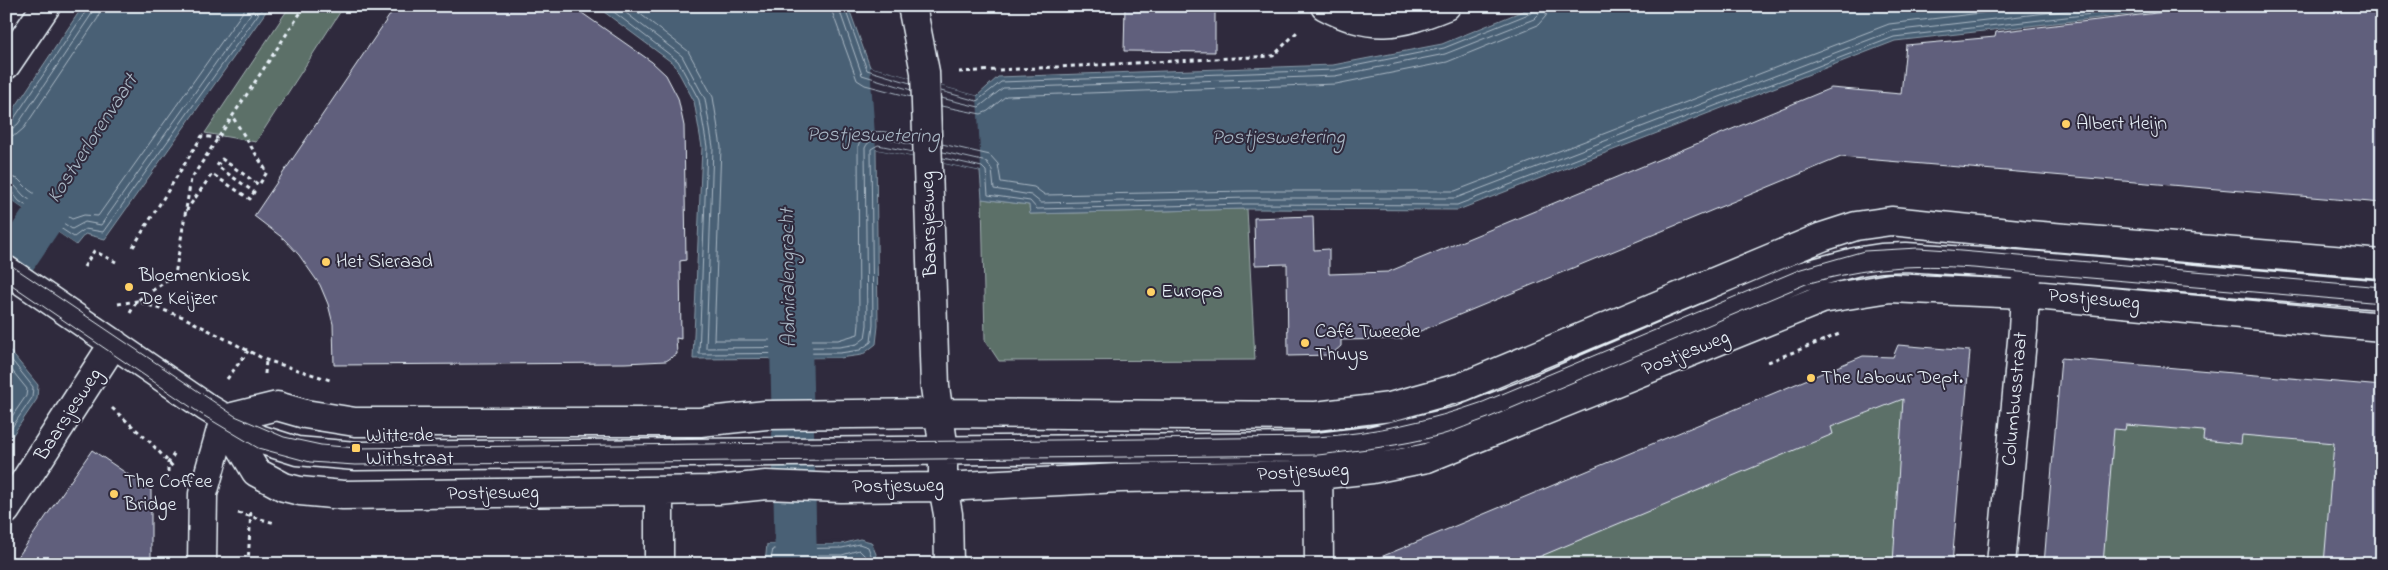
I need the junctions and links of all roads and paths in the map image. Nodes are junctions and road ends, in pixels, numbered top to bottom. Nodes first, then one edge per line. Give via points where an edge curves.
1 (46, 6) edge
2 (305, 6) edge
3 (912, 6) edge
4 (1325, 6) edge
5 (1446, 6) edge
6 (1301, 28) dead end
7 (6, 65) edge
8 (977, 72) dead end
9 (232, 116) junction
10 (218, 138) junction
11 (185, 213) junction
12 (2029, 235) junction
13 (133, 247) dead end
14 (116, 262) dead end
15 (2382, 264) edge
16 (2027, 265) junction
17 (84, 267) dead end
18 (6, 270) edge
19 (2023, 294) junction
20 (2382, 295) edge
21 (137, 301) junction
22 (70, 314) junction
23 (2382, 327) edge
24 (1844, 333) dead end
25 (114, 343) junction
26 (1760, 365) dead end
27 (336, 382) dead end
28 (938, 413) junction
29 (1316, 416) junction
30 (224, 419) junction
31 (942, 446) junction
32 (1318, 447) junction
33 (1318, 475) junction
34 (943, 487) junction
35 (659, 492) junction
36 (6, 510) edge
37 (248, 558) dead end
38 (202, 564) edge
39 (248, 564) edge
40 (659, 564) edge
41 (949, 564) edge
42 (1319, 564) edge
43 (2001, 564) edge

1 - 7 street
2 - 9 path
3 - 28 street, Baarsjesweg via 925,83
4 - 5 street via 1348,19 1379,23 1412,20
6 - 8 path via 1273,56
9 - 10 path
9 - 11 path via 267,172 259,185 222,159 217,166 254,192 250,199 212,174
10 - 11 path via 191,179
10 - 13 path via 202,136
11 - 21 path via 174,275
12 - 15 street
12 - 16 street, Columbusstraat
12 - 29 street via 1891,221 1856,226 1822,237 1462,387 1390,407
14 - 17 path via 94,251
16 - 19 street, Columbusstraat
16 - 20 street, Postjesweg
16 - 32 street, Postjesweg via 1906,257 1855,262 1803,276 1462,420 1370,441
18 - 22 street, Postjesweg
19 - 23 street, Postjesweg
19 - 33 street, Postjesweg via 1890,288 1822,299 1427,458
19 - 43 street, Columbusstraat via 2023,330
21 - 22 path
21 - 25 path
21 - 27 path via 183,317 266,360
22 - 25 street, Postjesweg
24 - 26 path
25 - 30 street, Postjesweg
25 - 36 street, Baarsjesweg
28 - 29 street
28 - 30 street via 766,415 700,422 355,422 277,406
28 - 31 street, Baarsjesweg
29 - 32 street
30 - 31 street, Postjesweg via 259,439 297,451 356,456 841,451
30 - 35 street, Postjesweg via 256,472 284,487 300,491 343,495
30 - 38 street via 203,494
31 - 32 street, Postjesweg
31 - 34 street
32 - 33 street
33 - 34 street, Postjesweg via 1120,478
33 - 42 street
34 - 35 street, Postjesweg via 766,485
34 - 41 street via 948,514
35 - 40 street
37 - 39 path

